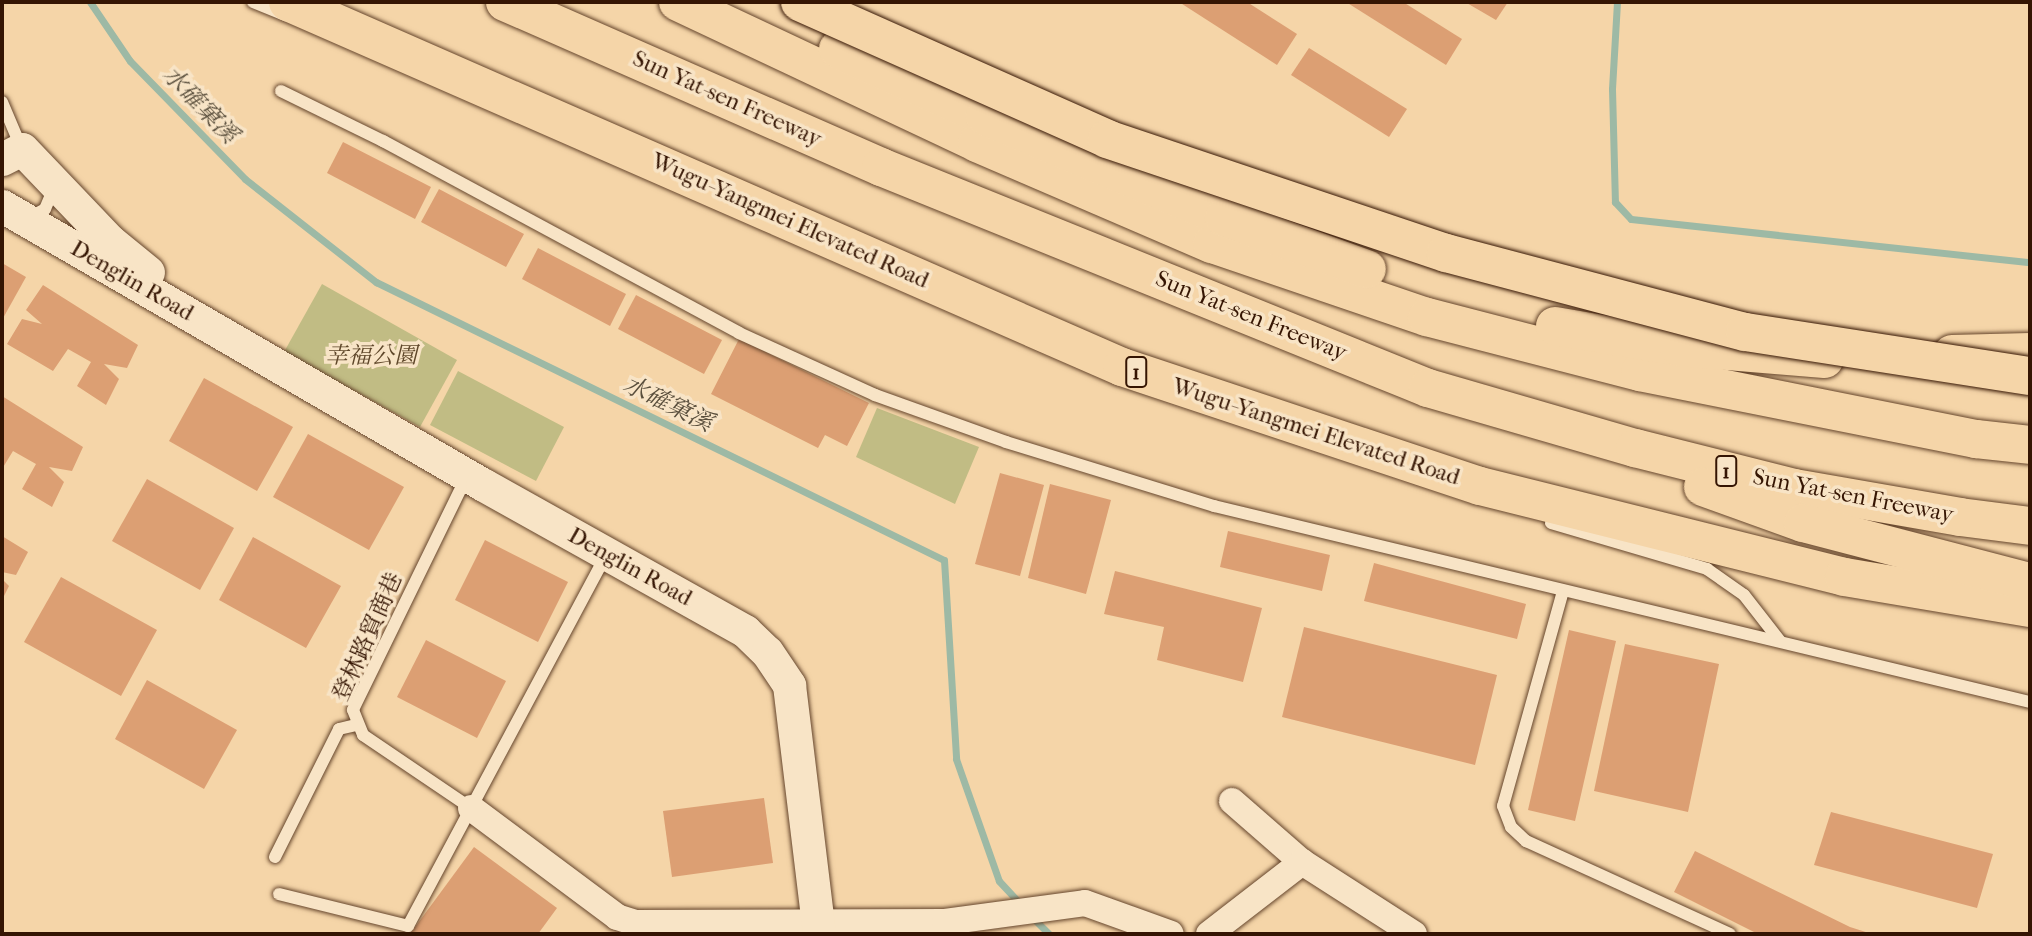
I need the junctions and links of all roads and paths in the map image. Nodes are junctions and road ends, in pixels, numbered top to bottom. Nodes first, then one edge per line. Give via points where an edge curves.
1 (253, 2) edge
2 (288, 2) edge
3 (505, 2) edge
4 (678, 2) edge
5 (736, 2) edge
6 (800, 2) edge
7 (282, 91) dead end
8 (2, 102) edge
9 (12, 154) edge
10 (55, 184) junction
11 (14, 212) edge
12 (1212, 244) junction
13 (1471, 307) junction
14 (238, 343) junction
15 (2030, 352) edge
16 (1788, 357) junction
17 (2030, 369) edge
18 (2030, 376) edge
19 (1428, 388) junction
20 (1207, 410) dead end
21 (2030, 445) edge
22 (467, 476) junction
23 (1539, 519) dead end
24 (2030, 526) edge
25 (607, 554) junction
26 (2030, 582) edge
27 (1563, 592) junction
28 (2030, 608) edge
29 (1780, 641) junction
30 (2030, 702) edge
31 (357, 725) junction
32 (1232, 801) dead end
33 (471, 808) junction
34 (275, 857) dead end
35 (1302, 862) junction
36 (279, 894) dead end
37 (818, 929) edge
38 (1171, 934) edge
39 (1209, 934) edge
40 (1414, 934) edge
41 (1730, 934) edge

1 - 20 lane via 500,100
2 - 28 highway, Wugu-Yangmei Elevated Road / 1 via 1122,367 1480,486 1844,577
3 - 19 highway, Sun Yat-sen Freeway / 1 via 881,167
4 - 12 highway via 977,143
5 - 13 highway via 985,116 1224,217
6 - 18 highway, bridge via 1107,139 1446,253 1745,332
7 - 27 lane via 739,332 875,395 1006,442 1214,506
8 - 9 lane, Denglin Road
9 - 10 street, Denglin Road
10 - 11 lane, Denglin Road via 45,209
10 - 14 street, Denglin Road via 110,241
11 - 14 street, Denglin Road
12 - 13 highway
12 - 21 highway via 1427,317 1640,372 1976,439
13 - 16 highway via 1575,331
14 - 22 street, Denglin Road
15 - 16 highway
16 - 17 highway
19 - 24 highway, Sun Yat-sen Freeway / 1 via 1794,488
19 - 26 highway via 1803,523
22 - 25 street, Denglin Road
22 - 31 lane, 登林路貿商巷 via 353,710
23 - 29 lane via 1707,569 1744,595
25 - 33 lane
25 - 37 street, Denglin Road via 745,631 768,652 789,685
27 - 29 lane
27 - 41 lane via 1503,806 1511,827 1526,841
29 - 30 lane
31 - 33 lane, 登林路貿商巷 via 363,735
31 - 34 lane via 339,729
32 - 35 street
33 - 36 lane via 408,926
33 - 37 street via 617,917 636,923
35 - 39 street
35 - 40 street
37 - 38 street via 945,922 1085,903

